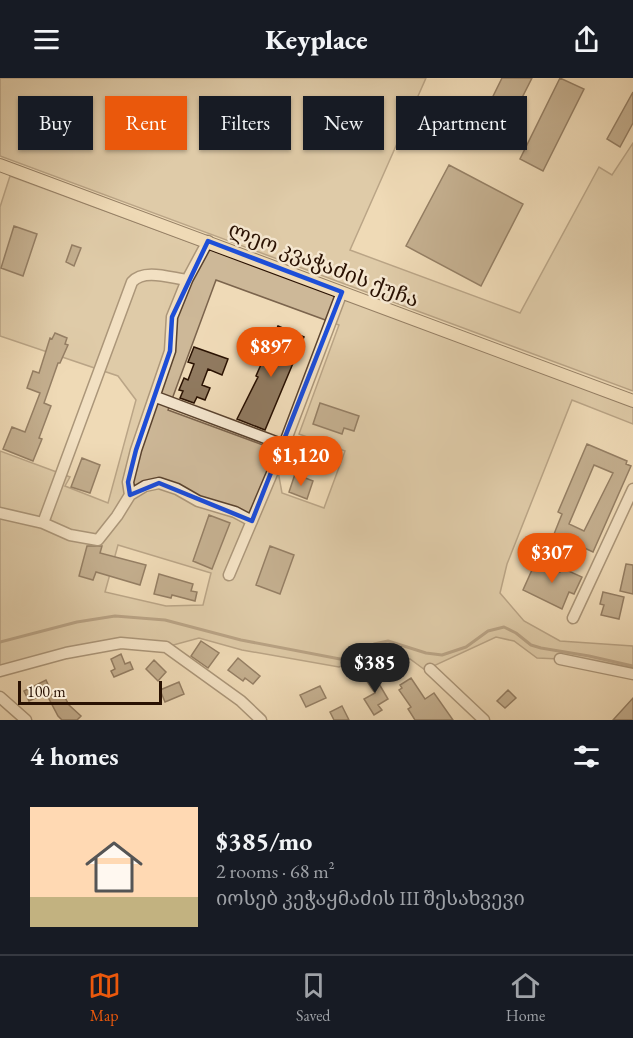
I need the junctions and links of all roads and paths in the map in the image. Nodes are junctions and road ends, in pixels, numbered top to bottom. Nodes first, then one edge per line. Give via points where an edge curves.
1 (0, 165) edge
2 (208, 242) junction
3 (187, 280) junction
4 (342, 292) junction
5 (156, 397) junction
6 (633, 401) edge
7 (284, 445) junction
8 (633, 489) edge
9 (130, 495) junction
10 (0, 513) edge
11 (252, 520) junction
12 (43, 523) junction
13 (229, 574) dead end
14 (573, 618) dead end
15 (560, 659) dead end
16 (430, 669) dead end
17 (0, 671) edge
18 (633, 674) edge
19 (0, 697) edge
20 (26, 720) edge
21 (261, 720) edge
22 (484, 720) edge

1 - 2 main road, ლეო კვაჭაძის ქუჩა
2 - 3 street
2 - 4 main road, ლეო კვაჭაძის ქუჩა
3 - 5 street via 172,317 170,351
3 - 12 street via 146,274 132,282
4 - 6 main road, ლეო კვაჭაძის ქუჩა
4 - 7 street
5 - 7 street
5 - 9 street via 136,450 128,482
7 - 11 street
8 - 14 street
9 - 11 street via 159,483
9 - 12 street via 98,540 70,535
10 - 12 street
11 - 13 street
15 - 18 street
16 - 22 street
17 - 21 street via 66,653 121,644 166,647
19 - 20 street

